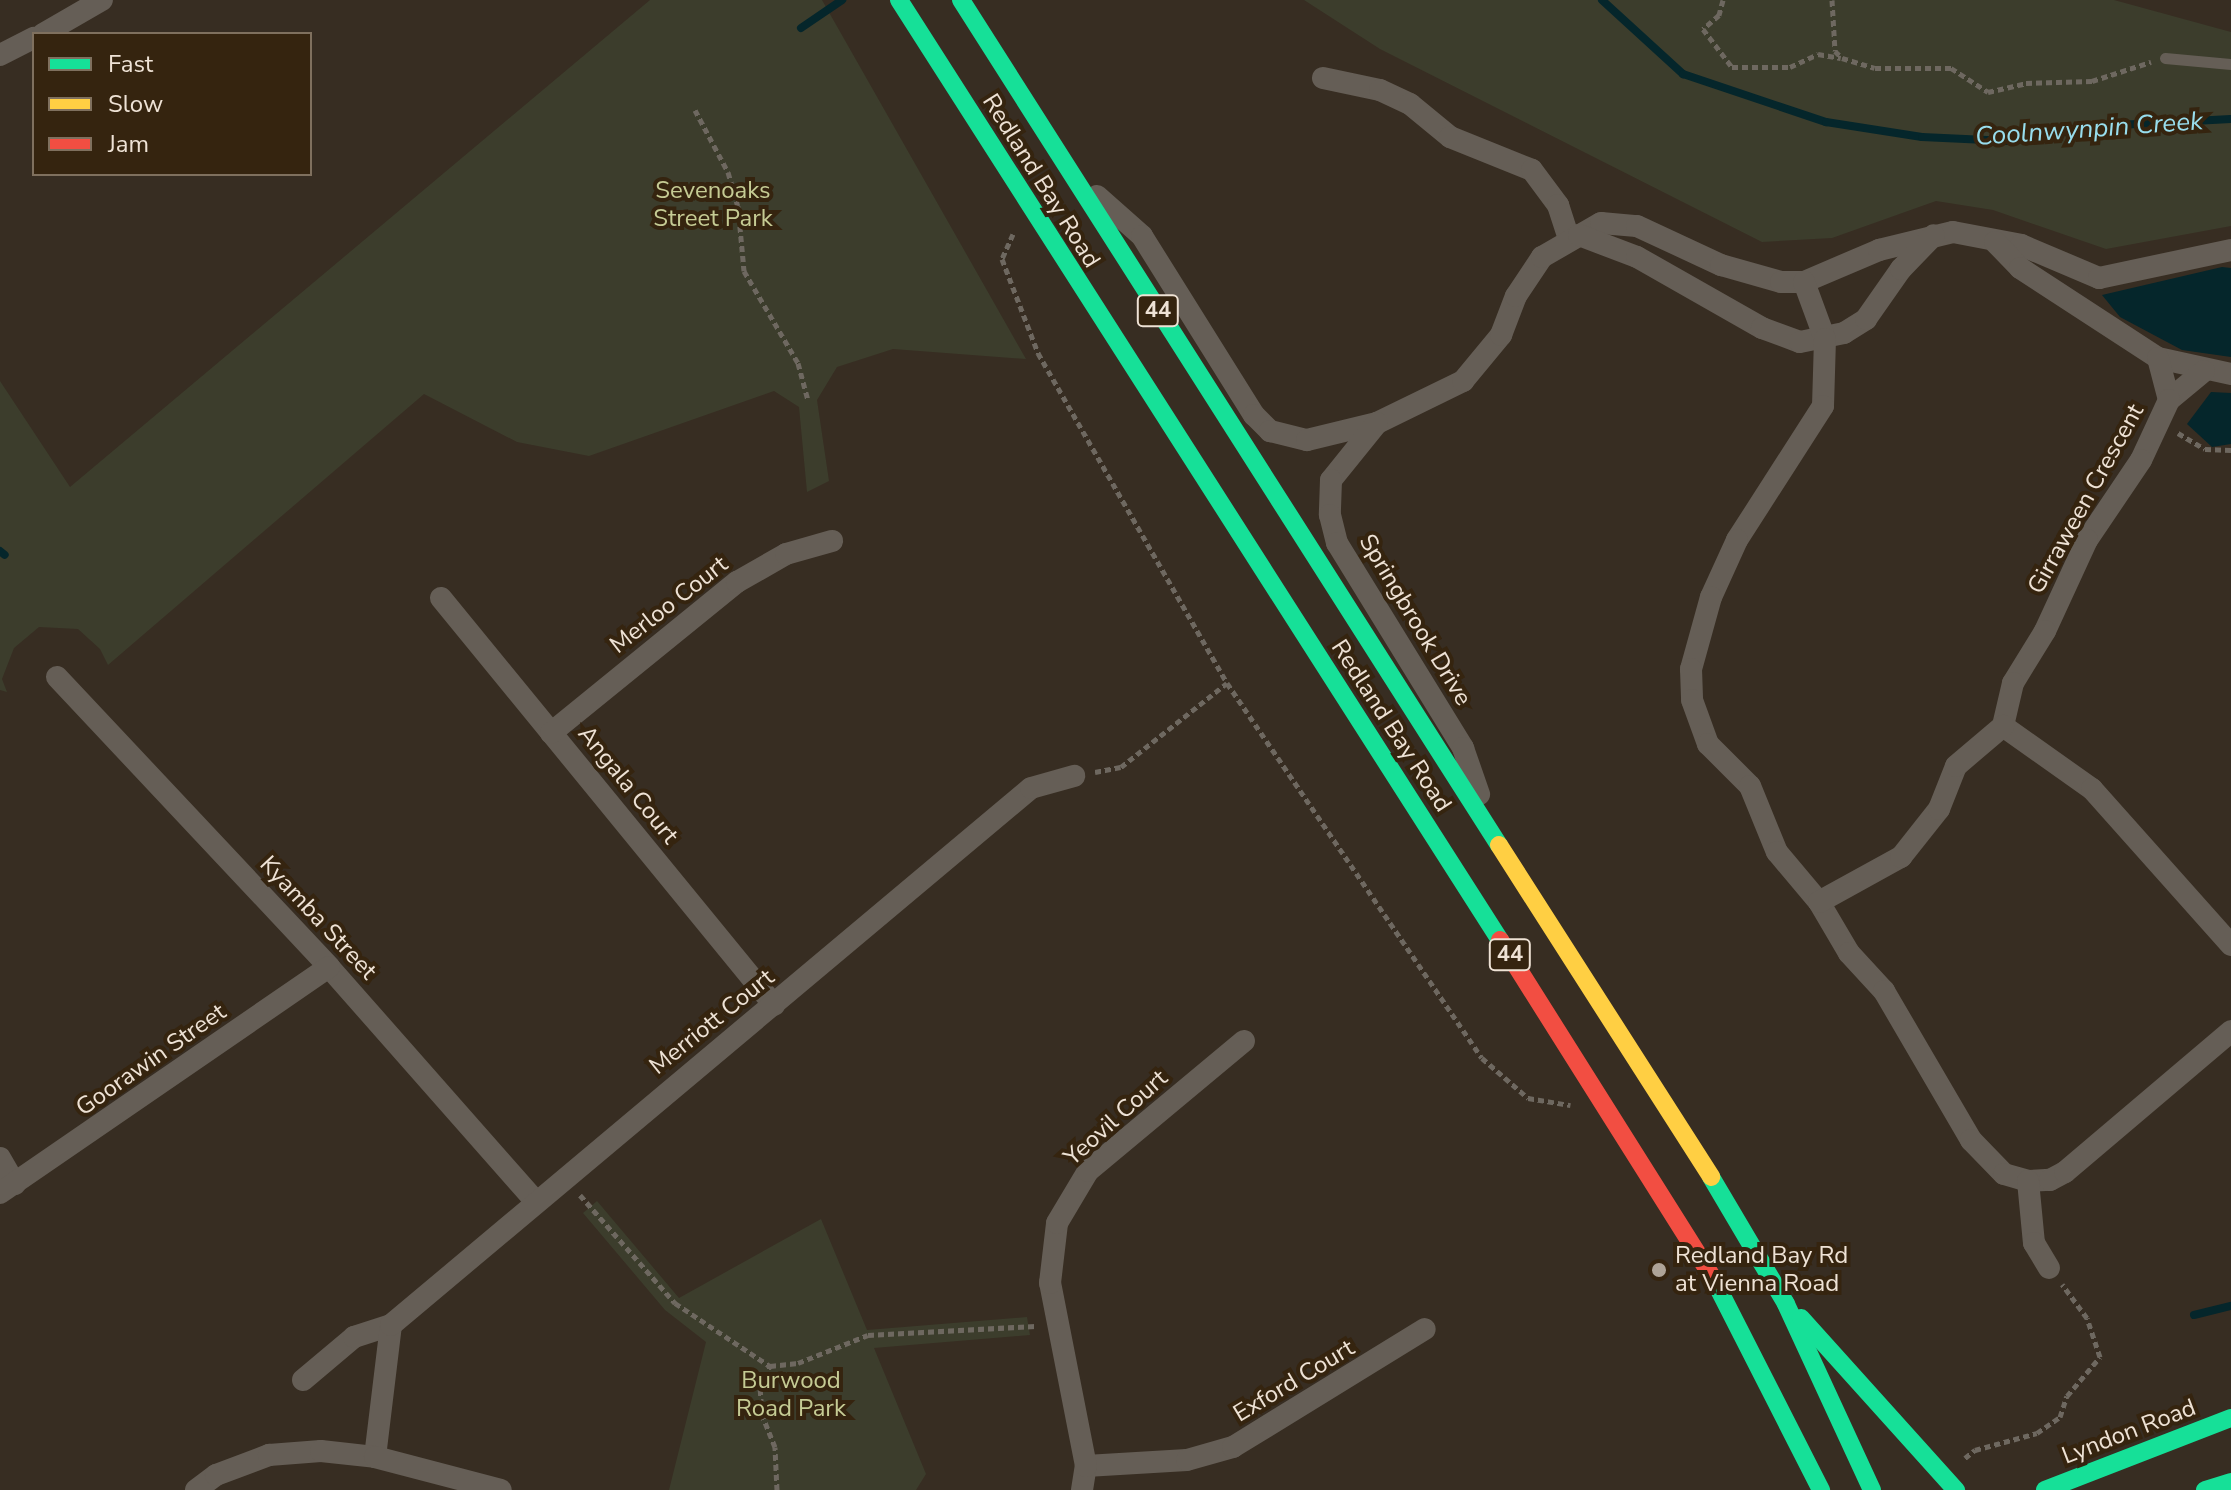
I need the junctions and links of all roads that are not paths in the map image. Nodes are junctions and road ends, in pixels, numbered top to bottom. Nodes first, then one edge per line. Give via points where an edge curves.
1 (102, 0) edge
2 (899, 0) edge
3 (961, 0) edge
4 (46, 32) edge
5 (32, 39) edge
6 (0, 55) edge
7 (2165, 58) road end
8 (2231, 64) edge
9 (1323, 78) dead end
10 (1067, 168) junction
11 (1935, 234) junction
12 (1574, 237) junction
13 (1995, 242) junction
14 (2231, 250) edge
15 (1804, 282) junction
16 (1825, 339) junction
17 (2158, 358) junction
18 (2204, 371) junction
19 (2231, 374) edge
20 (2169, 400) junction
21 (1377, 423) junction
22 (832, 541) dead end
23 (441, 598) dead end
24 (57, 677) dead end
25 (2003, 726) junction
26 (551, 733) junction
27 (1074, 776) road end
28 (1499, 850) junction
29 (1819, 902) junction
30 (2231, 945) edge
31 (329, 967) junction
32 (774, 1005) junction
33 (2231, 1031) edge
34 (1244, 1041) dead end
35 (0, 1158) edge
36 (2028, 1181) junction
37 (8, 1188) edge
38 (535, 1201) junction
39 (2049, 1268) road end
40 (1786, 1304) junction
41 (391, 1325) junction
42 (1425, 1329) dead end
43 (303, 1380) dead end
44 (2231, 1418) edge
45 (375, 1457) junction
46 (1807, 1461) junction
47 (1086, 1466) junction
48 (2231, 1482) edge
49 (196, 1490) edge
50 (501, 1490) edge
51 (1082, 1490) edge
52 (1801, 1490) edge
53 (1821, 1490) edge
54 (1872, 1490) edge
55 (1956, 1490) edge
56 (2045, 1490) edge
57 (2205, 1490) edge

1 - 4 street
2 - 46 main road, Redland Bay Road / 44 via 1610,1111 1735,1315
3 - 10 main road, Redland Bay Road / 44
5 - 6 street
7 - 8 lane
9 - 12 street via 1380,90 1410,104 1450,137 1532,170
10 - 21 street, Springbrook Drive via 1142,236 1254,415 1270,431 1307,440
10 - 28 main road, Redland Bay Road / 44
11 - 13 street via 1962,232
11 - 15 street via 1879,250
11 - 16 street via 1901,269 1866,319
12 - 15 street, Springbrook Drive via 1601,223 1621,221 1746,274
12 - 16 street via 1651,264 1762,328 1800,342
12 - 21 street, Springbrook Drive via 1531,271 1501,335 1463,381
13 - 14 street via 2021,245 2099,278
13 - 17 street via 2020,268
15 - 16 street
16 - 29 street via 1823,406 1737,540 1711,597 1691,669 1692,700 1708,744 1750,786 1777,852
17 - 18 street
17 - 20 street, Girraween Crescent
18 - 19 street
18 - 20 street, Girraween Crescent
20 - 25 street, Girraween Crescent via 2160,424 2087,540 2045,631 2013,683
21 - 28 street, Springbrook Drive via 1331,480 1330,515 1337,543 1463,748
22 - 26 street, Merloo Court via 786,554 737,582
23 - 26 street, Angala Court
24 - 31 street, Kyamba Street
25 - 29 street via 1956,766 1939,809 1901,857
25 - 30 street via 2092,789
26 - 32 street, Angala Court
27 - 32 street, Merriott Court via 1031,788
28 - 40 main road, Redland Bay Road / 44 via 1711,1177
29 - 36 street via 1849,953 1884,991 1899,1026 1978,1150 2004,1174
31 - 37 street, Goorawin Street
31 - 38 street, Kyamba Street
32 - 38 street, Merriott Court
33 - 36 street via 2065,1172 2050,1180
34 - 47 street, Yeovil Court via 1081,1181 1057,1223 1050,1283
35 - 37 street
36 - 39 street via 2034,1243
38 - 41 street, Merriott Court
40 - 54 main road, Redland Bay Road / 44
40 - 55 main road via 1844,1360
41 - 43 street, Merriott Court via 354,1337
41 - 45 street
42 - 47 street, Exford Court via 1233,1447 1187,1460
44 - 56 main road, Lyndon Road
45 - 49 street via 321,1451 269,1455 216,1475
45 - 50 street
46 - 52 main road
46 - 53 main road, Redland Bay Road / 44
47 - 51 street, Yeovil Court
48 - 57 main road

